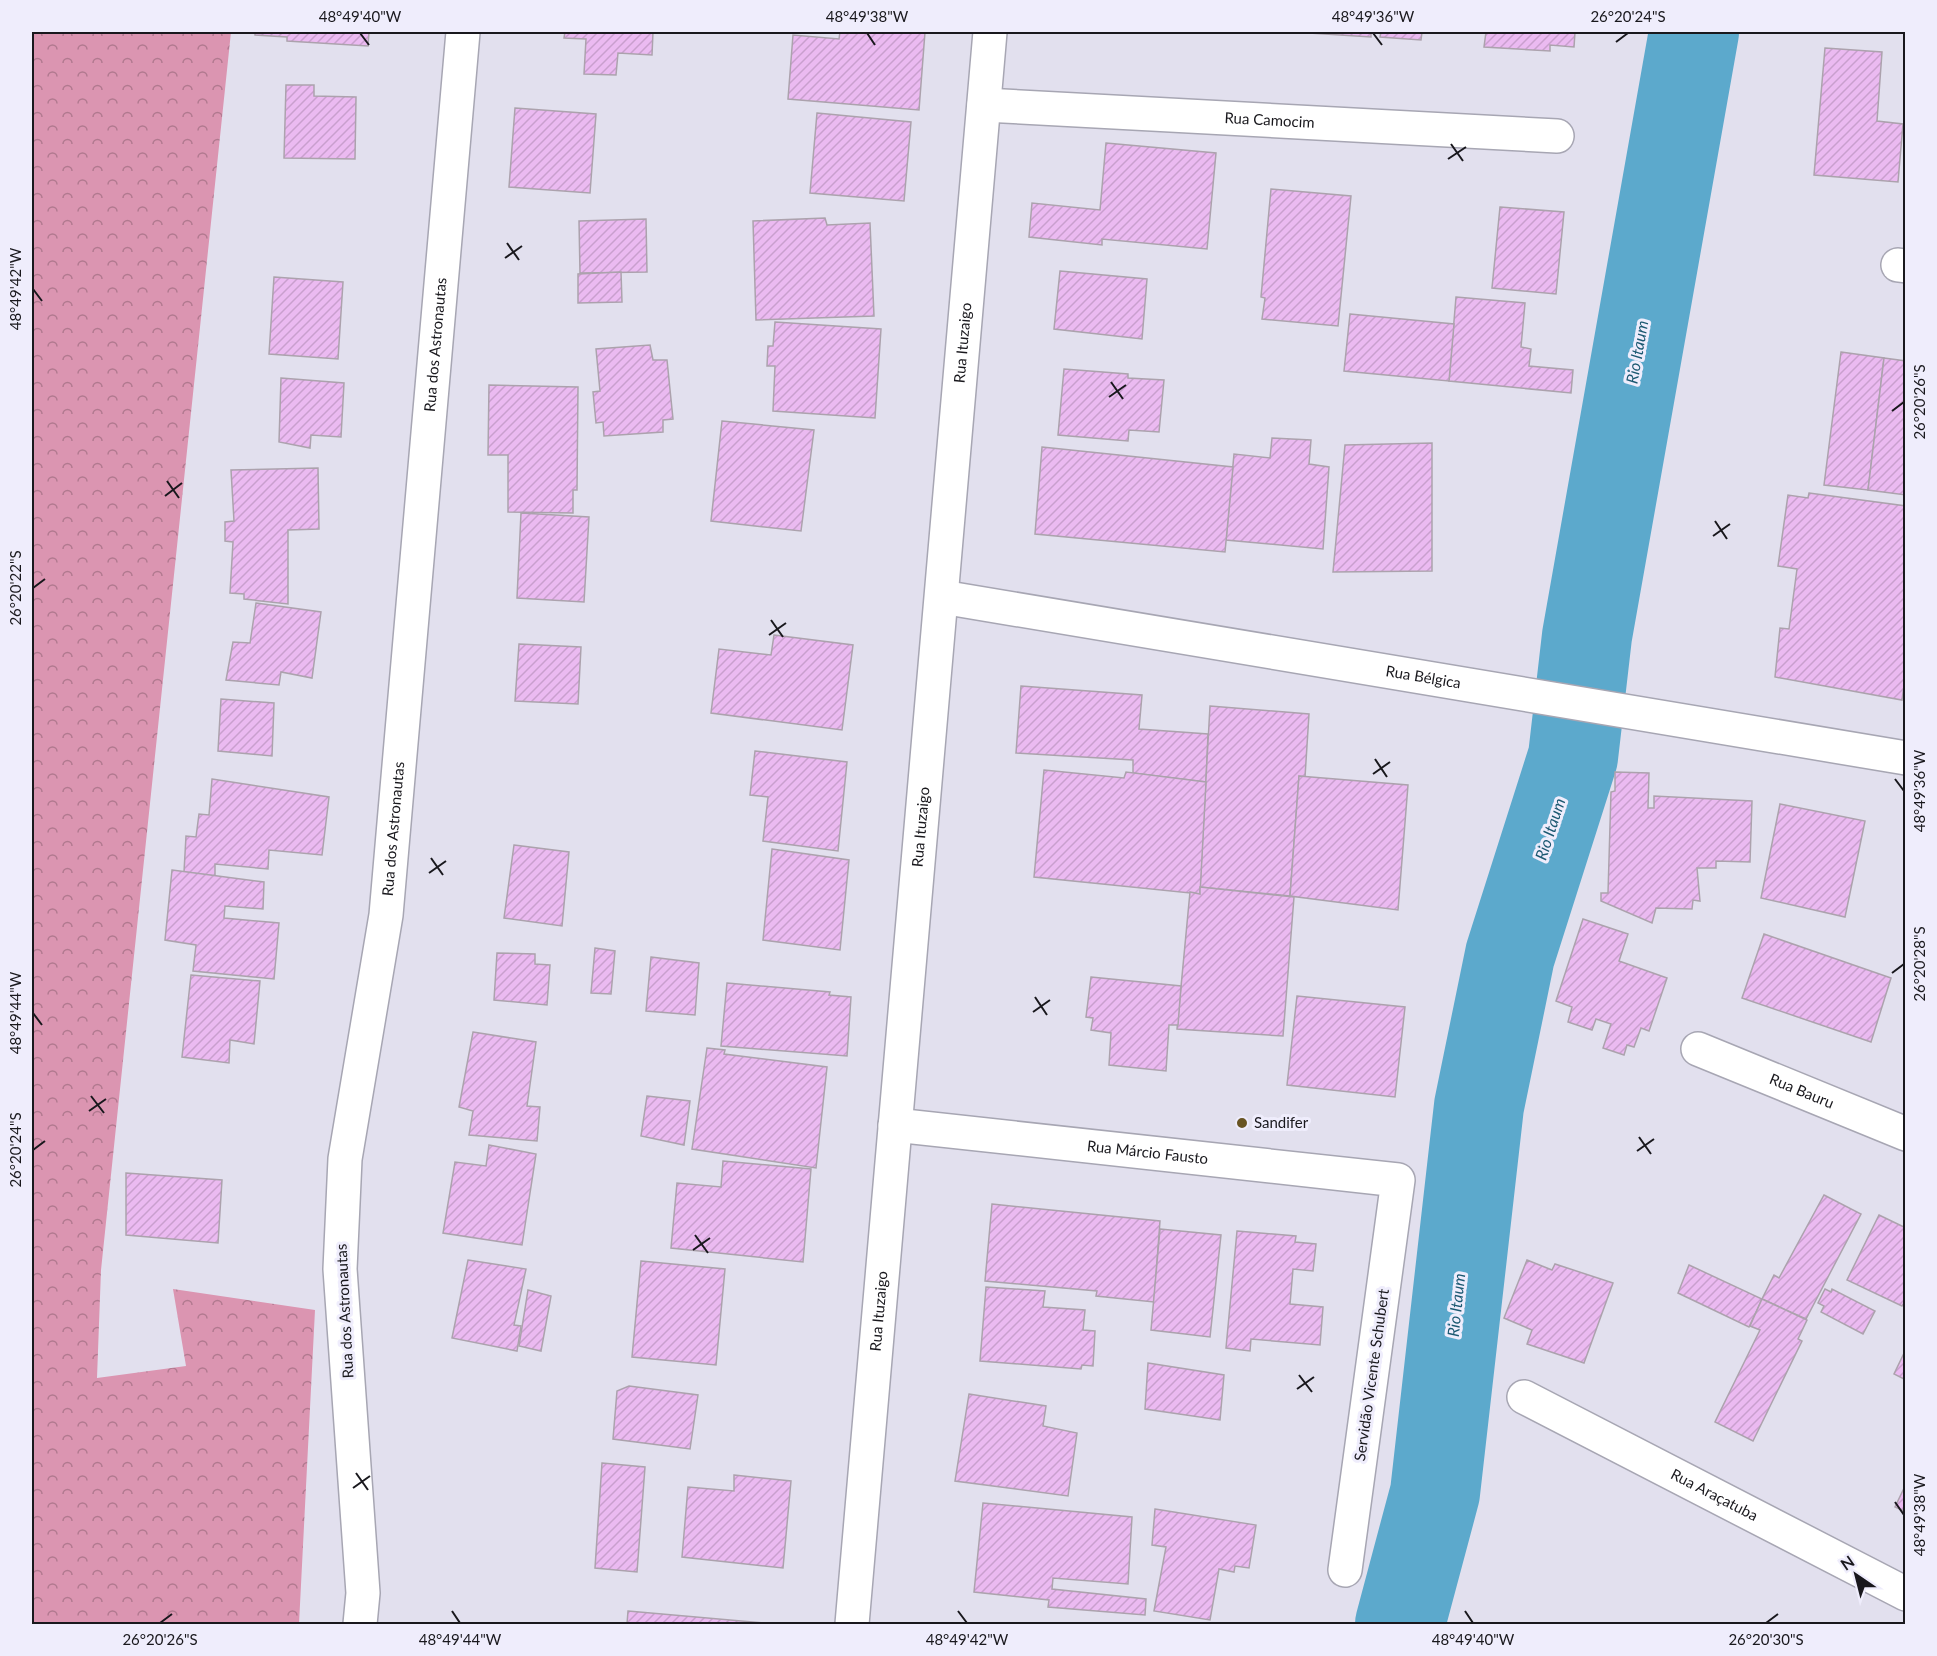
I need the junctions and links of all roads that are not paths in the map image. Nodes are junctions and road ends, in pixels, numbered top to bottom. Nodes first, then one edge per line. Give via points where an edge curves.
1 (463, 32) edge
2 (990, 32) edge
3 (984, 105) junction
4 (1557, 136) dead end
5 (942, 597) junction
6 (1905, 758) edge
7 (1698, 1050) dead end
8 (896, 1125) junction
9 (1905, 1134) edge
10 (1398, 1180) joint
11 (1524, 1397) dead end
12 (1345, 1570) dead end
13 (1905, 1594) edge
14 (360, 1624) edge
15 (852, 1624) edge

1 - 14 street, Rua dos Astronautas via 386,915 345,1159 340,1269 363,1593
2 - 3 street, Rua Ituzaigo
3 - 4 street, Rua Camocim
3 - 5 street, Rua Ituzaigo
5 - 6 street, Rua Bélgica
5 - 8 street, Rua Ituzaigo
7 - 9 street, Rua Bauru
8 - 10 street, Rua Márcio Fausto
8 - 15 street, Rua Ituzaigo
10 - 12 street, Servidão Vicente Schubert
11 - 13 street, Rua Araçatuba

